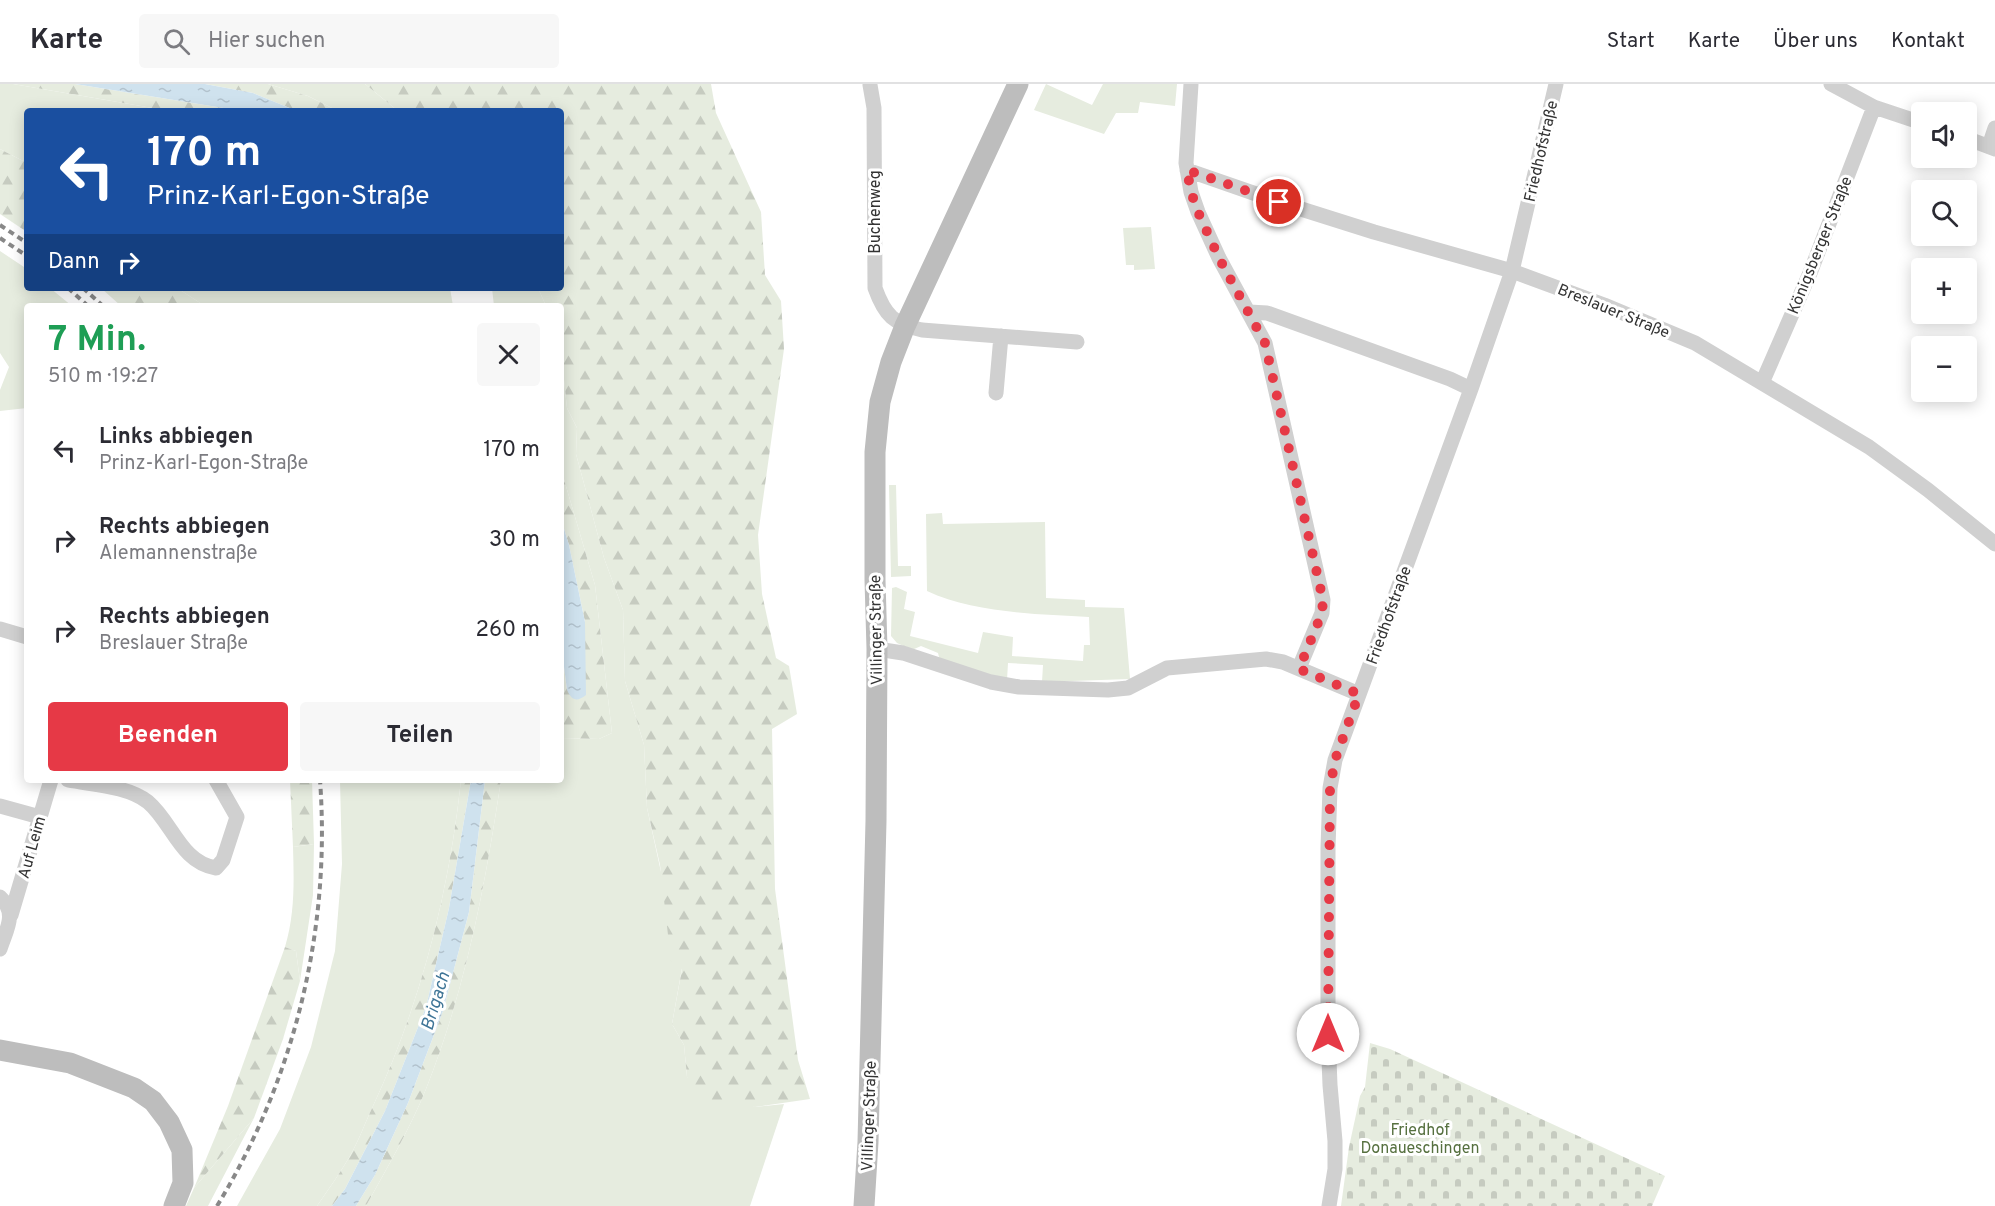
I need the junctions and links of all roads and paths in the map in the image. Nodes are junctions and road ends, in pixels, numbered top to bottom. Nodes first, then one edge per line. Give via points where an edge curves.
1 (1018, 84) edge
2 (1191, 84) edge
3 (1556, 84) edge
4 (870, 85) edge
5 (1839, 86) edge
6 (1874, 107) junction
7 (1911, 119) edge
8 (1995, 128) edge
9 (1977, 142) edge
10 (1992, 147) edge
11 (1187, 170) junction
12 (1512, 271) junction
13 (1249, 312) junction
14 (905, 326) junction
15 (1001, 336) junction
16 (1077, 342) dead end
17 (1762, 383) junction
18 (1471, 389) junction
19 (996, 393) dead end
20 (1995, 544) edge
21 (0, 629) edge
22 (24, 636) edge
23 (877, 649) junction
24 (1299, 669) junction
25 (1359, 694) junction
26 (50, 783) edge
27 (102, 783) edge
28 (218, 783) edge
29 (135, 786) edge
30 (0, 806) edge
31 (40, 816) junction
32 (0, 897) edge
33 (11, 915) junction
34 (0, 950) edge
35 (0, 1050) edge
36 (174, 1206) edge
37 (864, 1206) edge
38 (1329, 1206) edge

1 - 14 main road, Villinger Straße
2 - 11 street
3 - 12 street, Friedhofstraße
4 - 14 street, Buchenweg via 874,108 874,288 888,316
5 - 6 street
6 - 7 street
6 - 17 street, Königsberger Straße via 1810,273
8 - 10 street
9 - 10 street
11 - 12 street, Breslauer Straße via 1374,232
11 - 13 street via 1198,212
12 - 17 street, Breslauer Straße via 1695,342
12 - 18 street, Friedhofstraße
13 - 18 street via 1267,313
13 - 24 street via 1265,343 1323,600 1322,613
14 - 15 street
14 - 23 main road, Villinger Straße via 880,402 874,452
15 - 16 street
15 - 19 street
17 - 20 street, Breslauer Straße via 1869,447
18 - 25 street, Friedhofstraße
21 - 22 street
23 - 24 street via 903,653 991,682 1030,687 1128,688 1167,668 1266,659
23 - 37 main road, Villinger Straße via 876,821
24 - 25 street
25 - 38 street, Friedhofstraße via 1335,760 1330,788 1328,1034 1335,1169
26 - 31 street, Auf Leim
27 - 29 street
28 - 29 street via 237,817 223,860 216,868 205,866 177,841
30 - 31 street
31 - 33 street, Auf Leim
32 - 33 street via 8,904
33 - 34 street, Auf Leim
35 - 36 main road via 70,1063 134,1088 153,1101 169,1122 182,1150 183,1183

